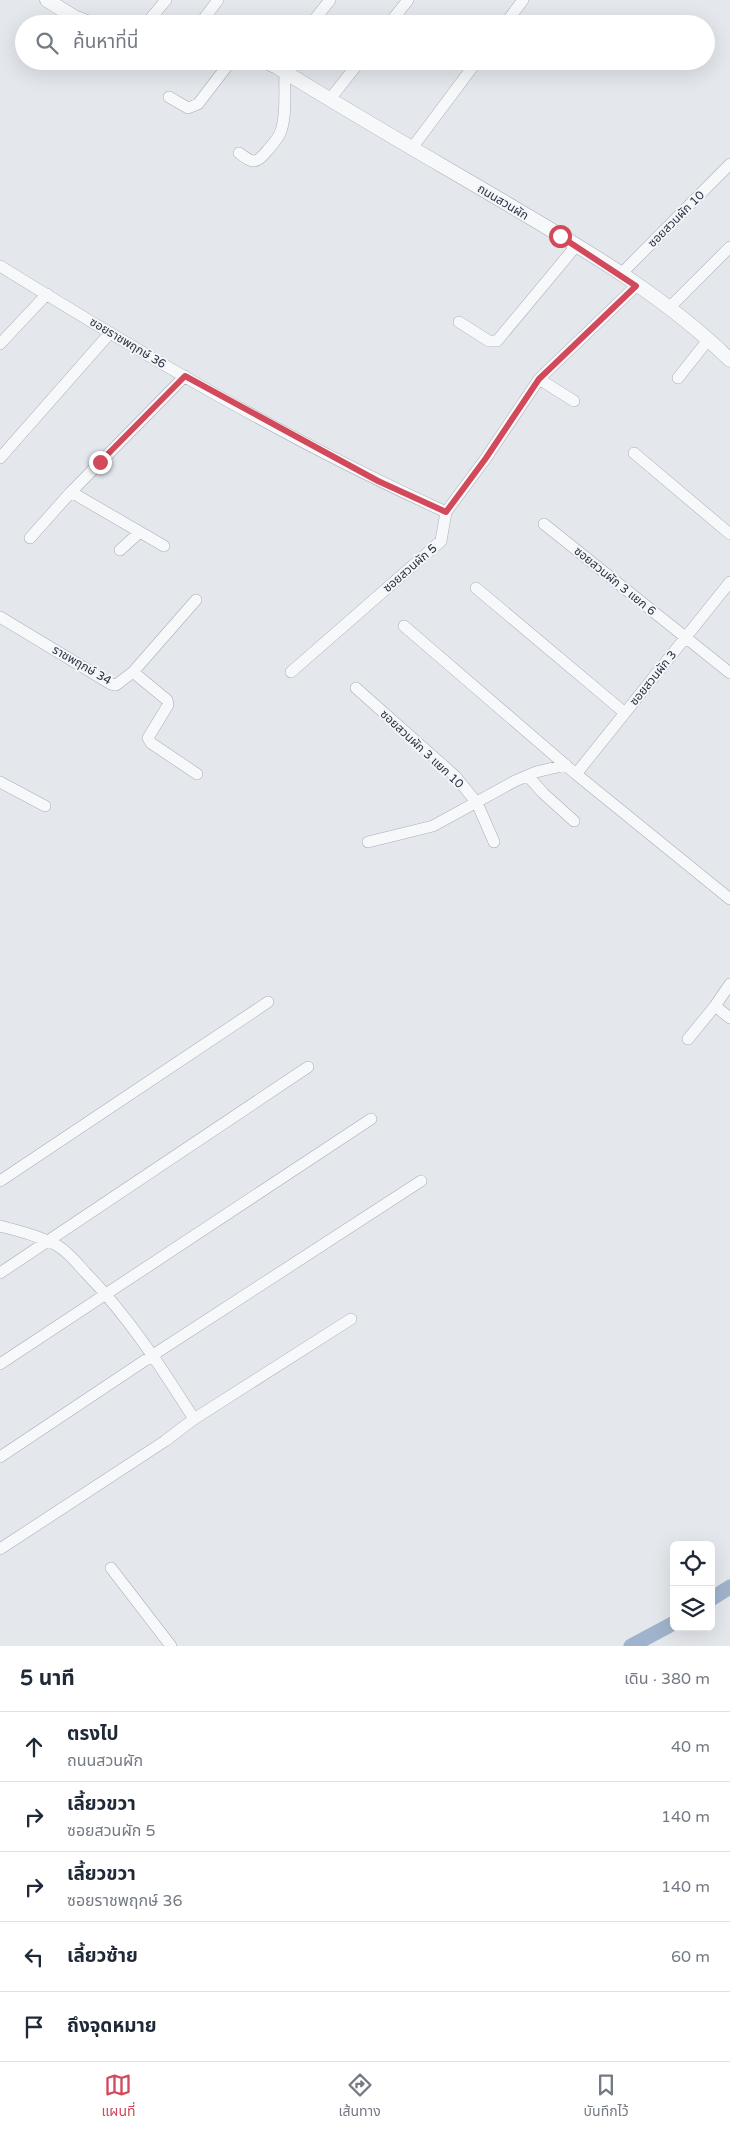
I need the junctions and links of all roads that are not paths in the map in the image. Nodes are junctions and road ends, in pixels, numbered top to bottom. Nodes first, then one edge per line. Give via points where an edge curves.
1 (47, 0) edge
2 (166, 0) edge
3 (218, 0) edge
4 (330, 0) edge
5 (408, 0) edge
6 (523, 0) edge
7 (71, 15) edge
8 (154, 15) edge
9 (207, 15) edge
10 (318, 15) edge
11 (396, 15) edge
12 (511, 15) edge
13 (223, 70) edge
14 (282, 70) edge
15 (286, 70) edge
16 (353, 70) edge
17 (470, 70) edge
18 (168, 97) dead end
19 (330, 99) junction
20 (412, 148) junction
21 (239, 152) dead end
22 (730, 164) edge
23 (576, 246) junction
24 (730, 247) edge
25 (0, 266) edge
26 (621, 274) junction
27 (636, 286) junction
28 (46, 294) junction
29 (669, 308) junction
30 (459, 322) dead end
31 (110, 333) junction
32 (708, 340) junction
33 (0, 344) edge
34 (730, 360) edge
35 (185, 376) junction
36 (678, 378) dead end
37 (539, 379) junction
38 (574, 401) dead end
39 (634, 453) dead end
40 (0, 458) edge
41 (71, 492) junction
42 (446, 512) junction
43 (544, 524) dead end
44 (140, 532) junction
45 (730, 534) edge
46 (30, 538) dead end
47 (164, 546) dead end
48 (120, 550) dead end
49 (730, 582) edge
50 (476, 588) dead end
51 (196, 600) dead end
52 (0, 617) edge
53 (404, 626) dead end
54 (686, 638) junction
55 (133, 672) junction
56 (292, 672) dead end
57 (730, 673) edge
58 (356, 688) dead end
59 (625, 713) junction
60 (566, 765) junction
61 (197, 774) dead end
62 (576, 774) junction
63 (528, 776) junction
64 (0, 782) edge
65 (477, 803) junction
66 (45, 806) dead end
67 (574, 821) dead end
68 (368, 842) dead end
69 (494, 842) dead end
70 (730, 899) edge
71 (730, 984) edge
72 (268, 1002) dead end
73 (715, 1006) junction
74 (730, 1018) edge
75 (688, 1039) dead end
76 (308, 1066) dead end
77 (371, 1119) dead end
78 (0, 1181) edge
79 (421, 1181) dead end
80 (0, 1226) edge
81 (48, 1241) junction
82 (0, 1273) edge
83 (107, 1294) junction
84 (351, 1319) dead end
85 (153, 1355) junction
86 (0, 1364) edge
87 (194, 1419) junction
88 (0, 1456) edge
89 (0, 1549) edge
90 (110, 1568) dead end
91 (171, 1646) edge

1 - 7 street
2 - 8 street
3 - 9 street
4 - 10 street
5 - 11 street
6 - 12 street
13 - 18 street via 193,107 188,108
14 - 21 street via 281,132 255,162
15 - 19 street, ถนนสวนผัก
16 - 19 street
17 - 20 street
19 - 20 street, ถนนสวนผัก
20 - 23 street, ถนนสวนผัก
22 - 26 street, ซอยสวนผัก 10
23 - 26 street, ถนนสวนผัก
23 - 30 street via 497,341 489,341
24 - 29 street
25 - 28 street, ซอยราชพฤกษ์ 36
26 - 27 street, ถนนสวนผัก
27 - 29 street, ถนนสวนผัก
27 - 37 street, ซอยสวนผัก 5
28 - 31 street, ซอยราชพฤกษ์ 36
28 - 33 street
29 - 32 street, ถนนสวนผัก
31 - 35 street, ซอยราชพฤกษ์ 36
31 - 40 street
32 - 34 street, ถนนสวนผัก
32 - 36 street
35 - 41 street
35 - 42 street, ซอยราชพฤกษ์ 36 via 378,481
37 - 38 street
37 - 42 street, ซอยสวนผัก 5
39 - 45 street
41 - 44 street
41 - 46 street
42 - 56 street, ซอยสวนผัก 5 via 441,540
43 - 54 street, ซอยสวนผัก 3 แยก 6
44 - 47 street
44 - 48 street
49 - 54 street, ซอยสวนผัก 3
50 - 59 street
51 - 55 street, ราชพฤกษ์ 34
52 - 55 street, ราชพฤกษ์ 34 via 111,684 121,682
53 - 60 street
54 - 57 street, ซอยสวนผัก 3 แยก 6
54 - 59 street, ซอยสวนผัก 3
55 - 61 street via 167,700 168,705 148,738
58 - 65 street, ซอยสวนผัก 3 แยก 10 via 455,776
59 - 62 street, ซอยสวนผัก 3
60 - 62 street
60 - 63 street
62 - 70 street
63 - 65 street
63 - 67 street
64 - 66 street
65 - 68 street via 433,826
65 - 69 street, ซอยสวนผัก 3 แยก 10
71 - 73 street
72 - 78 street
73 - 74 street
73 - 75 street
76 - 81 street
77 - 83 street
79 - 85 street
80 - 81 street
81 - 82 street
81 - 83 street via 64,1250
83 - 85 street
83 - 86 street
84 - 87 street
85 - 87 street
85 - 88 street
87 - 89 street
90 - 91 street

